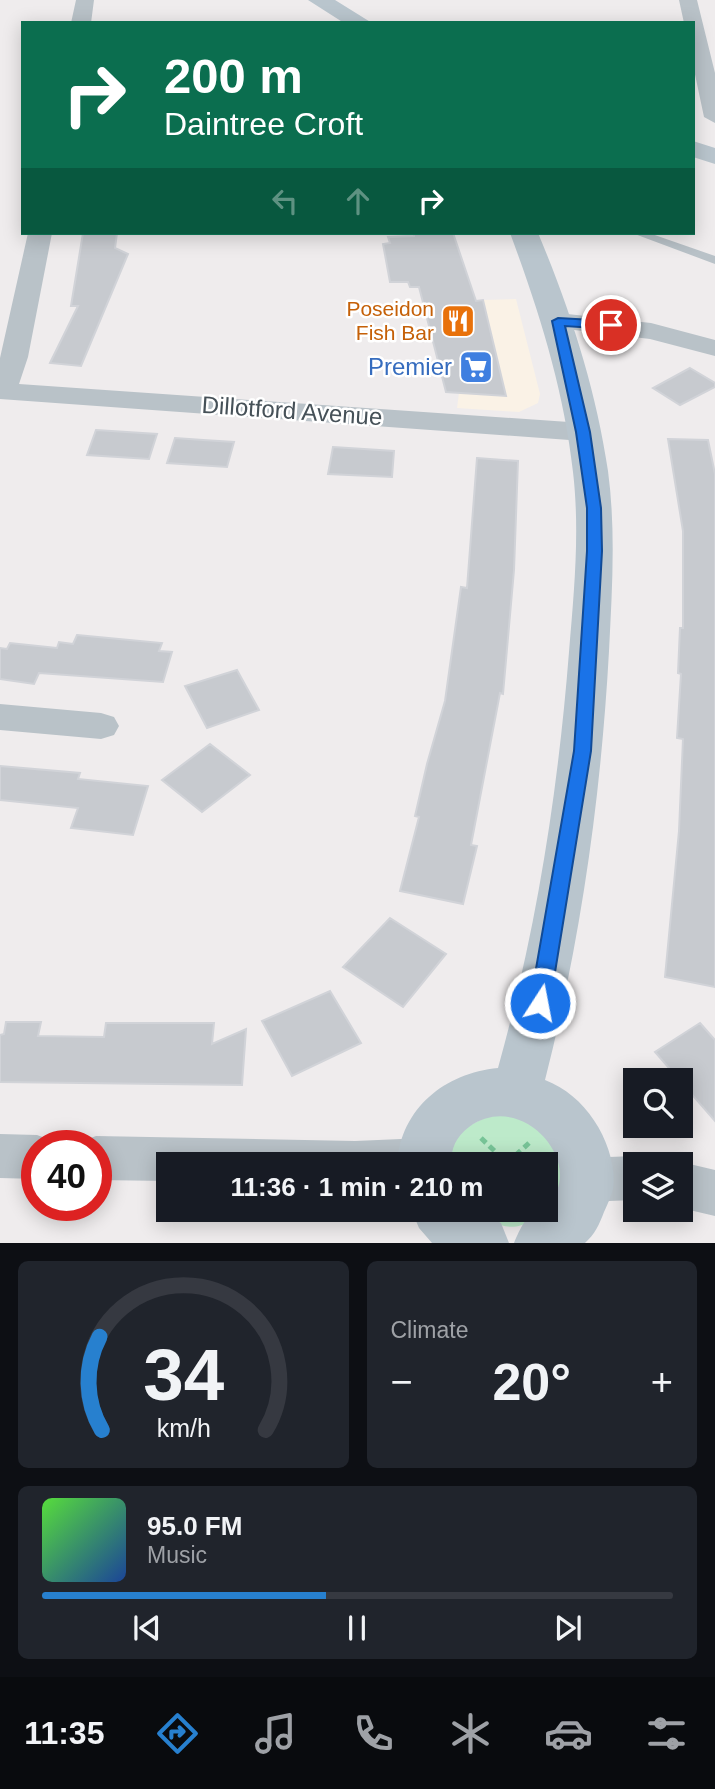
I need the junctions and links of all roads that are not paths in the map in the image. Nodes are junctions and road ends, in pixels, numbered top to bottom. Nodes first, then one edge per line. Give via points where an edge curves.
1 (85, 0) edge
2 (319, 0) edge
3 (688, 0) edge
4 (81, 21) edge
5 (357, 21) edge
6 (693, 21) edge
7 (695, 30) edge
8 (715, 117) edge
9 (40, 235) edge
10 (525, 235) edge
11 (644, 235) edge
12 (715, 260) edge
13 (558, 321) junction
14 (715, 348) edge
15 (2, 391) edge
16 (583, 432) junction
17 (0, 717) edge
18 (101, 726) dead end
19 (516, 1093) junction
20 (430, 1152) edge
21 (0, 1156) edge
22 (21, 1157) edge
23 (112, 1158) edge
24 (156, 1159) edge
25 (611, 1182) edge
26 (693, 1188) edge
27 (715, 1193) edge
28 (453, 1222) edge
29 (481, 1243) edge
30 (541, 1243) edge

1 - 4 street
2 - 5 street
3 - 6 street
7 - 8 street
9 - 15 street via 14,357
10 - 13 street
11 - 12 lane
13 - 14 street via 651,331
13 - 16 street
15 - 16 street, Dillotford Avenue
16 - 19 street via 594,508 594,551 582,751 545,978
17 - 18 street
19 - 20 street via 482,1093 451,1108 430,1136
19 - 25 street via 549,1106 568,1123 586,1159
21 - 22 street
23 - 24 street
25 - 30 street via 581,1206 569,1224
26 - 27 street
28 - 29 street via 458,1231

